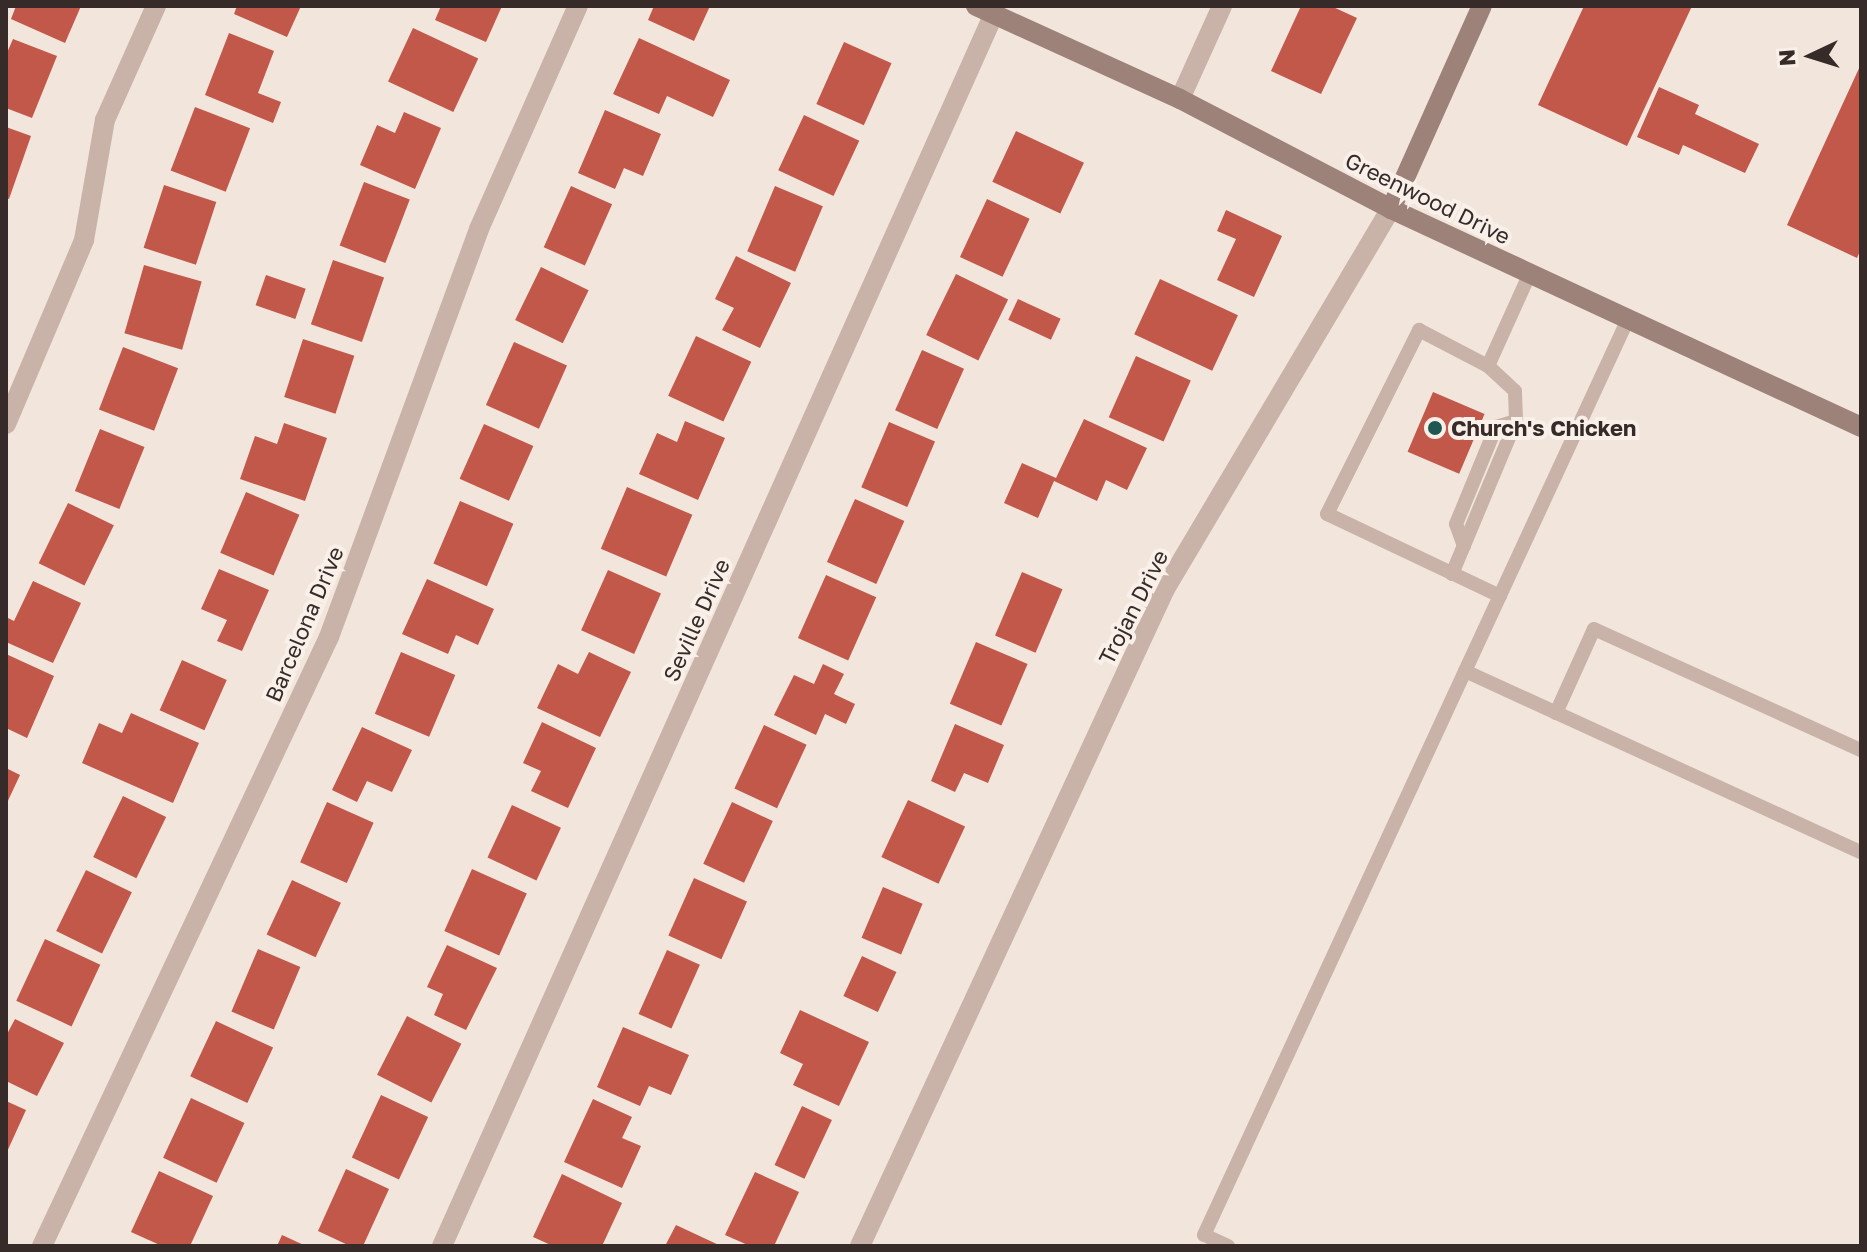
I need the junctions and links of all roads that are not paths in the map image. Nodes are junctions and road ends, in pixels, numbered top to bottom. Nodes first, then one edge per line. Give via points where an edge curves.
1 (156, 6) edge
2 (578, 6) edge
3 (1222, 6) edge
4 (1482, 6) edge
5 (985, 10) edge
6 (1180, 99) junction
7 (1391, 209) junction
8 (1530, 273) junction
9 (1628, 319) junction
10 (1488, 366) junction
11 (6, 424) edge
12 (1861, 427) edge
13 (1452, 574) junction
14 (1500, 596) junction
15 (1465, 671) junction
16 (1556, 713) junction
17 (1861, 750) edge
18 (1861, 852) edge
19 (1202, 1240) edge
20 (42, 1246) edge
21 (442, 1246) edge
22 (860, 1246) edge
23 (1228, 1246) edge

1 - 11 street via 105,120 84,240
2 - 20 street, Barcelona Drive via 479,229 329,637
3 - 6 street
4 - 7 main road, Trojan Drive
5 - 6 main road, Greenwood Drive
5 - 21 street, Seville Drive
6 - 7 main road, Greenwood Drive
7 - 8 main road, Greenwood Drive
7 - 22 street, Trojan Drive via 1165,589
8 - 9 main road, Greenwood Drive
8 - 10 lane
9 - 12 main road, Greenwood Drive
9 - 14 lane
10 - 13 lane via 1515,391 1516,421
10 - 13 lane via 1419,330 1327,514
13 - 14 lane
14 - 15 lane
15 - 16 lane
15 - 19 lane
16 - 17 lane via 1594,629
16 - 18 lane
19 - 23 lane

